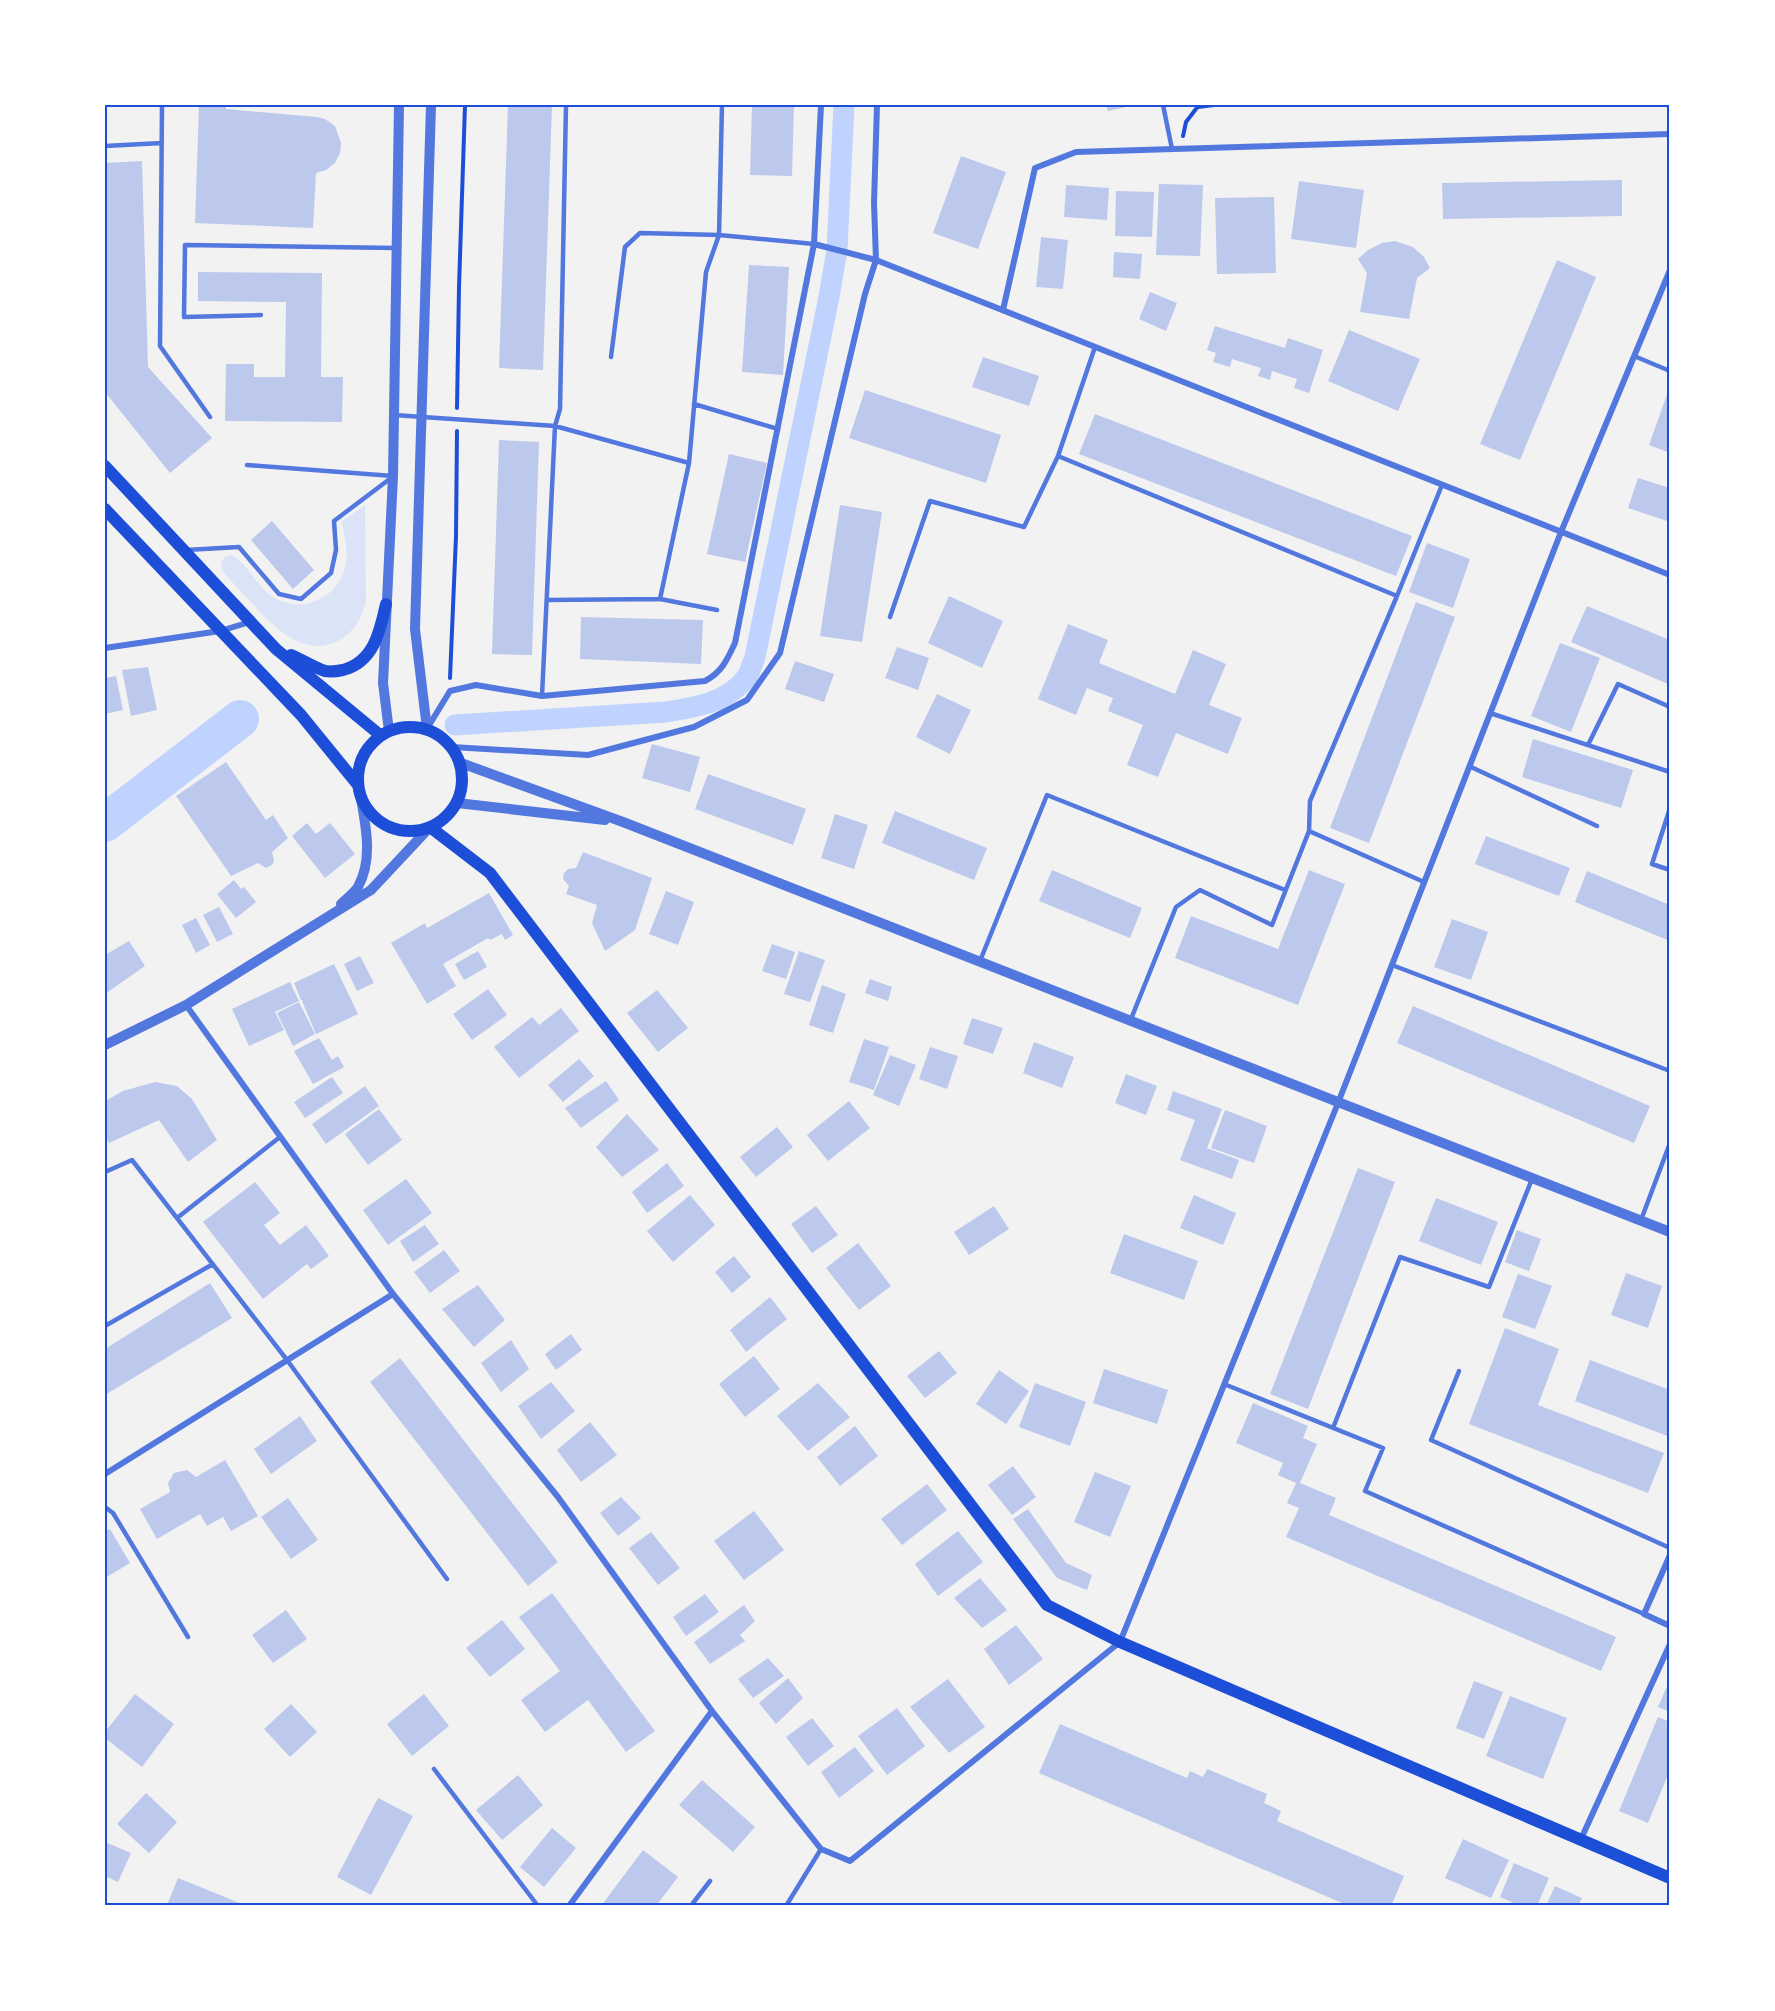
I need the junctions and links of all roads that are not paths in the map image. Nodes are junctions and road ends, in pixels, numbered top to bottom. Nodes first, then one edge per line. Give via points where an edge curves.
1 (162, 105) edge
2 (399, 105) edge
3 (431, 105) edge
4 (566, 105) edge
5 (722, 105) edge
6 (821, 105) edge
7 (877, 105) edge
8 (1163, 105) edge
9 (1670, 134) edge
10 (162, 142) junction
11 (105, 146) edge
12 (1172, 149) junction
13 (719, 235) junction
14 (814, 244) junction
15 (397, 248) junction
16 (876, 260) junction
17 (1670, 270) edge
18 (1003, 310) junction
19 (261, 315) dead end
20 (1095, 347) junction
21 (1634, 356) junction
22 (611, 357) dead end
23 (1670, 371) edge
24 (694, 404) junction
25 (394, 415) junction
26 (421, 416) junction
27 (210, 417) dead end
28 (555, 426) junction
29 (778, 429) junction
30 (1058, 456) junction
31 (689, 463) junction
32 (248, 465) dead end
33 (105, 466) edge
34 (393, 477) junction
35 (1442, 485) junction
36 (105, 509) edge
37 (1561, 531) junction
38 (183, 550) junction
39 (1670, 575) edge
40 (1397, 596) junction
41 (660, 599) junction
42 (547, 600) junction
43 (386, 604) junction
44 (717, 610) dead end
45 (890, 617) dead end
46 (250, 621) junction
47 (220, 631) junction
48 (105, 648) edge
49 (276, 649) junction
50 (542, 696) junction
51 (1670, 707) edge
52 (1490, 714) junction
53 (427, 729) junction
54 (384, 733) junction
55 (1588, 745) junction
56 (452, 747) junction
57 (461, 763) junction
58 (1469, 766) junction
59 (1670, 772) edge
60 (358, 784) junction
61 (361, 799) junction
62 (457, 803) junction
63 (1670, 808) edge
64 (1668, 818) edge
65 (623, 822) junction
66 (1597, 826) dead end
67 (430, 827) junction
68 (1309, 831) junction
69 (1670, 870) edge
70 (1424, 882) junction
71 (1286, 890) junction
72 (328, 918) junction
73 (979, 962) junction
74 (1392, 965) junction
75 (186, 1005) junction
76 (1130, 1022) junction
77 (105, 1045) edge
78 (1670, 1071) edge
79 (1338, 1103) junction
80 (280, 1137) junction
81 (1670, 1143) edge
82 (105, 1172) edge
83 (1532, 1178) junction
84 (177, 1218) junction
85 (1641, 1220) junction
86 (1670, 1232) edge
87 (213, 1264) junction
88 (393, 1294) junction
89 (105, 1326) edge
90 (287, 1360) junction
91 (1459, 1371) dead end
92 (1224, 1383) junction
93 (1333, 1428) junction
94 (105, 1474) edge
95 (105, 1507) edge
96 (1670, 1548) edge
97 (1670, 1555) edge
98 (447, 1579) dead end
99 (1644, 1614) junction
100 (1670, 1626) edge
101 (188, 1637) dead end
102 (1120, 1642) junction
103 (1670, 1644) edge
104 (712, 1711) junction
105 (434, 1769) dead end
106 (1581, 1840) junction
107 (821, 1849) junction
108 (1670, 1878) edge
109 (710, 1881) dead end
110 (538, 1906) edge
111 (569, 1906) edge
112 (697, 1906) edge
113 (786, 1906) edge

1 - 10 lane
2 - 15 street
3 - 26 street
4 - 28 lane via 561,409
5 - 13 lane
6 - 14 street
7 - 16 street
8 - 12 lane
9 - 12 street
10 - 11 lane
10 - 27 lane via 160,346
12 - 18 street via 1076,152 1035,168
13 - 14 lane
13 - 22 lane via 640,233 625,247
13 - 24 lane via 706,272
14 - 16 street
14 - 29 street
15 - 19 lane via 185,245 184,317
15 - 25 street
16 - 18 street
16 - 56 street via 780,653 747,700 694,727 588,755
17 - 21 street
18 - 20 street
20 - 30 lane
20 - 35 street
21 - 23 lane
21 - 37 street
24 - 29 lane
24 - 31 lane
25 - 26 lane
25 - 34 street
26 - 28 lane
26 - 53 street via 415,628
28 - 31 lane
28 - 42 lane
29 - 50 street via 735,643 717,674 705,681
30 - 40 lane
30 - 45 lane via 1024,527 930,501
31 - 41 lane
32 - 34 lane
33 - 38 main road
34 - 38 lane via 334,521 336,550 331,573 301,599 279,594 239,547
34 - 43 street
35 - 37 street
35 - 40 lane
36 - 47 main road
37 - 39 street
37 - 52 street
38 - 46 main road
40 - 68 lane via 1310,801
41 - 42 lane
41 - 44 lane
42 - 50 lane
43 - 49 main road via 372,648 354,667 328,672
43 - 54 street
46 - 47 street
46 - 49 main road
47 - 48 street
47 - 60 main road via 301,715
49 - 54 main road
50 - 53 street via 476,685 450,691
51 - 55 lane via 1618,684
52 - 55 lane
52 - 58 street
53 - 54 main road via 401,727
53 - 56 main road
54 - 60 main road via 362,757
55 - 59 lane
56 - 57 main road
57 - 62 main road via 462,790
57 - 65 street
58 - 66 lane
58 - 70 street
60 - 61 main road
61 - 67 main road via 376,818 398,830
61 - 72 street via 367,834 366,861 357,887
62 - 65 street
62 - 67 main road
63 - 64 lane
64 - 69 lane via 1652,864
65 - 73 street
67 - 72 street via 371,890
67 - 102 main road via 490,873 1047,1605
68 - 70 lane
68 - 71 lane
70 - 74 street
71 - 73 lane via 1047,795
71 - 76 lane via 1272,925 1200,890 1176,907
72 - 75 street
73 - 76 street
74 - 78 lane
74 - 79 street
75 - 77 street
75 - 80 street
76 - 79 street
79 - 83 street
79 - 92 street
80 - 84 lane
80 - 88 street
81 - 85 lane
82 - 84 lane via 132,1160
83 - 85 street
83 - 93 lane via 1489,1287 1400,1257
84 - 87 lane
85 - 86 street
87 - 89 lane
87 - 90 lane
88 - 90 street
88 - 104 street via 558,1497
90 - 94 street
90 - 98 lane
91 - 96 lane via 1431,1440
92 - 93 lane
92 - 102 street
93 - 99 lane via 1383,1448 1365,1491
95 - 101 lane via 113,1513
97 - 99 street
99 - 100 street
102 - 106 main road
102 - 107 street via 850,1861
103 - 106 street
104 - 107 street
104 - 111 street
105 - 110 lane
106 - 108 main road
107 - 113 lane
109 - 112 lane via 693,1903

